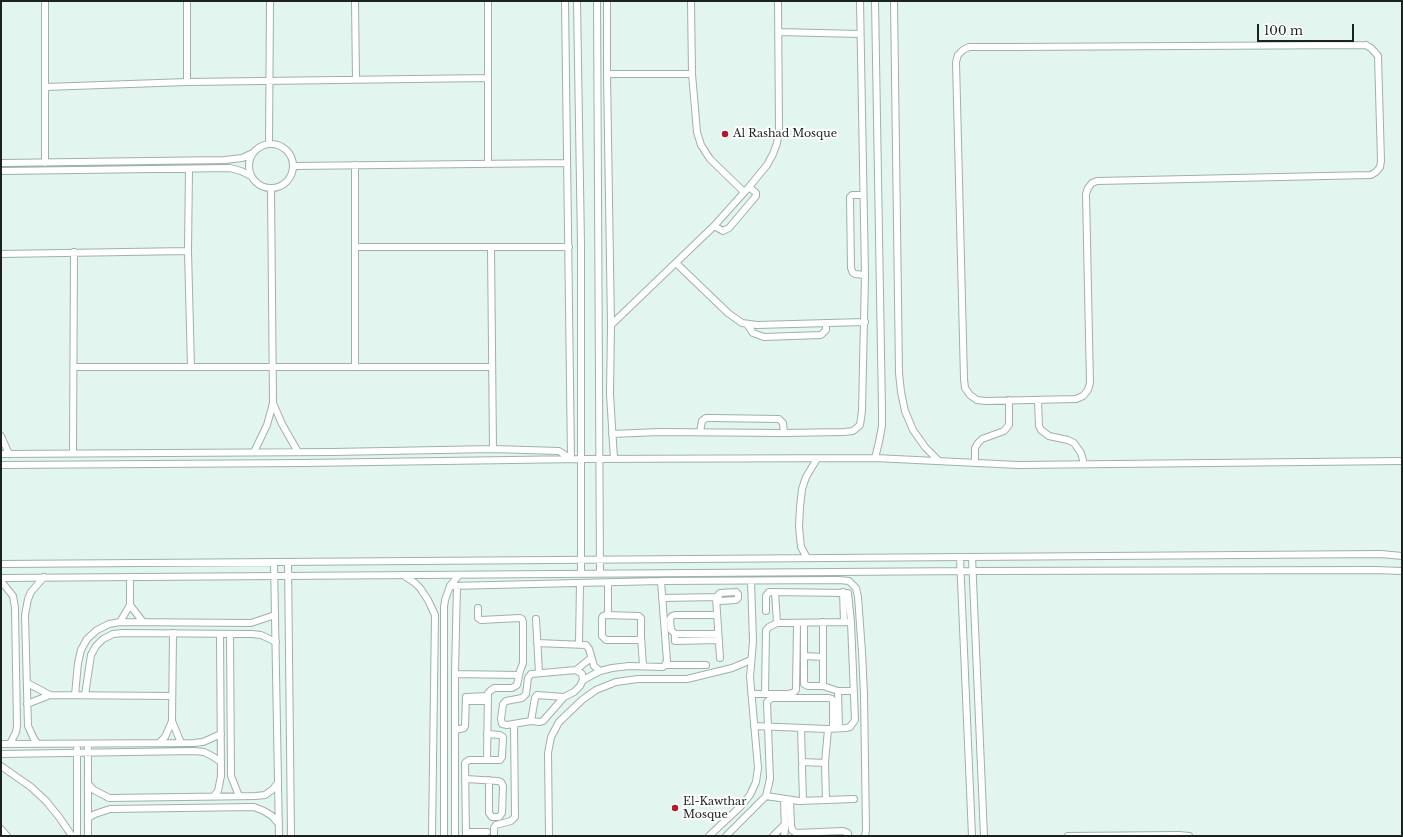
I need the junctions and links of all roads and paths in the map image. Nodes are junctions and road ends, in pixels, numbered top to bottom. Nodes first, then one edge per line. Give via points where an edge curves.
1 (45, 1) edge
2 (187, 1) edge
3 (270, 1) edge
4 (355, 1) edge
5 (488, 1) edge
6 (565, 1) edge
7 (577, 1) edge
8 (597, 1) edge
9 (607, 1) edge
10 (691, 1) edge
11 (778, 1) edge
12 (860, 1) edge
13 (875, 1) edge
14 (894, 1) edge
15 (779, 32) junction
16 (860, 34) junction
17 (607, 74) junction
18 (692, 74) junction
19 (488, 78) junction
20 (356, 79) junction
21 (269, 81) junction
22 (188, 82) junction
23 (46, 87) junction
24 (269, 144) junction
25 (253, 153) junction
26 (1, 163) edge
27 (45, 163) junction
28 (566, 163) junction
29 (488, 164) junction
30 (356, 165) junction
31 (293, 166) junction
32 (189, 169) junction
33 (1, 171) edge
34 (251, 176) junction
35 (271, 188) junction
36 (746, 190) junction
37 (863, 195) junction
38 (714, 226) junction
39 (355, 247) junction
40 (491, 247) junction
41 (569, 247) junction
42 (188, 251) junction
43 (74, 252) junction
44 (1, 254) edge
45 (676, 263) junction
46 (865, 275) junction
47 (865, 322) junction
48 (826, 323) junction
49 (747, 324) junction
50 (611, 325) junction
51 (74, 367) junction
52 (191, 367) junction
53 (273, 367) junction
54 (355, 367) junction
55 (492, 367) junction
56 (1009, 400) junction
57 (1038, 400) junction
58 (273, 403) junction
59 (700, 432) junction
60 (784, 433) junction
61 (612, 434) junction
62 (1, 436) edge
63 (493, 449) junction
64 (254, 452) junction
65 (298, 452) junction
66 (73, 453) junction
67 (1, 454) edge
68 (9, 454) junction
69 (817, 458) junction
70 (875, 458) junction
71 (571, 459) junction
72 (580, 459) junction
73 (600, 460) junction
74 (614, 460) junction
75 (939, 461) junction
76 (1402, 461) edge
77 (975, 463) junction
78 (1084, 464) junction
79 (1, 465) edge
80 (1402, 556) edge
81 (972, 557) junction
82 (807, 558) junction
83 (960, 558) junction
84 (600, 559) junction
85 (581, 560) junction
86 (274, 562) junction
87 (288, 562) junction
88 (1, 564) edge
89 (973, 571) junction
90 (1402, 571) edge
91 (960, 572) junction
92 (581, 573) junction
93 (600, 573) junction
94 (402, 574) junction
95 (459, 575) junction
96 (274, 576) junction
97 (288, 576) junction
98 (44, 577) junction
99 (130, 577) junction
100 (1, 578) edge
101 (751, 580) junction
102 (1, 581) edge
103 (661, 581) junction
104 (580, 583) junction
105 (608, 583) junction
106 (450, 586) junction
107 (457, 586) junction
108 (775, 592) junction
109 (662, 598) junction
110 (130, 605) junction
111 (478, 608) dead end
112 (766, 611) dead end
113 (275, 615) junction
114 (444, 615) junction
115 (608, 615) junction
116 (717, 615) junction
117 (435, 616) junction
118 (536, 619) dead end
119 (120, 622) junction
120 (143, 622) junction
121 (823, 622) junction
122 (848, 622) junction
123 (776, 623) junction
124 (800, 623) junction
125 (173, 633) junction
126 (220, 634) junction
127 (230, 634) junction
128 (642, 636) junction
129 (718, 637) junction
130 (276, 642) junction
131 (537, 643) junction
132 (579, 644) junction
133 (804, 656) junction
134 (823, 657) junction
135 (591, 658) junction
136 (720, 658) dead end
137 (751, 660) junction
138 (665, 665) junction
139 (706, 665) dead end
140 (643, 666) junction
141 (576, 670) junction
142 (600, 671) junction
143 (539, 673) junction
144 (455, 674) junction
145 (494, 674) junction
146 (519, 675) junction
147 (583, 680) junction
148 (27, 683) junction
149 (823, 686) junction
150 (494, 688) junction
151 (838, 691) junction
152 (854, 691) junction
153 (752, 694) junction
154 (765, 694) junction
155 (50, 695) junction
156 (75, 695) junction
157 (85, 695) junction
158 (172, 696) junction
159 (524, 696) junction
160 (564, 697) junction
161 (487, 698) junction
162 (535, 698) junction
163 (27, 704) junction
164 (17, 719) junction
165 (28, 719) junction
166 (172, 721) junction
167 (531, 721) junction
168 (514, 725) junction
169 (754, 726) junction
170 (768, 727) junction
171 (799, 728) junction
172 (833, 728) junction
173 (455, 730) junction
174 (221, 734) junction
175 (487, 734) junction
176 (159, 743) junction
177 (181, 743) junction
178 (1, 744) edge
179 (10, 744) junction
180 (38, 744) junction
181 (77, 744) junction
182 (88, 744) junction
183 (77, 753) junction
184 (88, 753) junction
185 (1, 754) edge
186 (487, 760) junction
187 (221, 762) junction
188 (825, 763) junction
189 (1, 766) edge
190 (221, 776) junction
191 (231, 776) junction
192 (466, 779) junction
193 (489, 780) junction
194 (278, 783) junction
195 (88, 784) junction
196 (239, 796) junction
197 (766, 796) junction
198 (167, 797) junction
199 (214, 797) junction
200 (854, 799) dead end
201 (787, 800) junction
202 (826, 800) junction
203 (801, 801) junction
204 (167, 808) junction
205 (88, 818) junction
206 (279, 824) junction
207 (785, 824) junction
208 (1, 829) edge
209 (487, 832) dead end
210 (466, 834) edge
211 (7, 836) edge
212 (72, 836) edge
213 (77, 836) edge
214 (88, 836) edge
215 (279, 836) edge
216 (291, 836) edge
217 (432, 836) edge
218 (444, 836) edge
219 (455, 836) edge
220 (494, 836) edge
221 (549, 836) edge
222 (709, 836) edge
223 (726, 836) edge
224 (773, 836) edge
225 (784, 836) edge
226 (848, 836) edge
227 (865, 836) edge
228 (972, 836) edge
229 (984, 836) edge
230 (1068, 836) edge
231 (1189, 836) edge

1 - 23 street
2 - 22 street
3 - 21 street
4 - 20 street
5 - 19 street
6 - 28 street
7 - 72 street via 581,245
8 - 73 street
9 - 17 street
10 - 18 street
11 - 15 street
12 - 16 street
13 - 70 street via 882,410 882,426
14 - 75 street via 899,373 905,411 913,430
15 - 16 street
15 - 36 street via 777,143 767,165
16 - 37 street
17 - 18 street
17 - 50 street
18 - 36 street via 697,132 701,145 710,159
19 - 20 street
19 - 29 street
20 - 21 street
21 - 22 street
21 - 24 street
22 - 23 street
23 - 27 street
24 - 25 street via 263,145
24 - 31 street via 286,150
25 - 27 street via 242,158 225,160
25 - 34 street via 249,164
26 - 27 street
28 - 29 street
28 - 41 street
29 - 30 street
30 - 31 street
30 - 39 street
31 - 35 street via 288,180 280,186
32 - 33 street
32 - 34 street via 235,169
32 - 42 street
34 - 35 street via 259,185
35 - 53 street
36 - 38 street
36 - 38 street via 756,193 756,196 729,228 723,231
37 - 46 street
37 - 46 street via 852,195 850,199 851,270 855,274
38 - 45 street
39 - 40 street
39 - 54 street
40 - 41 street
40 - 55 street
41 - 71 street
42 - 43 street
42 - 52 street
43 - 44 street
43 - 51 street
45 - 49 street via 732,317
45 - 50 street
46 - 47 street
47 - 48 street
47 - 60 street via 860,425 844,432
48 - 49 street
48 - 49 street via 826,330 821,335 764,337 754,333
50 - 61 street
51 - 52 street
51 - 66 street
52 - 53 street
53 - 54 street
53 - 58 street
54 - 55 street
55 - 63 street
56 - 57 street
56 - 57 street via 977,400 965,388 956,62 963,50 969,47 1366,45 1371,48 1378,56 1381,161 1380,167 1372,175 1092,183 1086,194 1090,383 1083,396 1076,399
56 - 77 street via 1009,425 1004,431 978,443
57 - 78 street via 1041,430 1049,436 1074,443 1081,453
58 - 64 street via 267,425
58 - 65 street
59 - 60 street
59 - 60 street via 702,421 706,418 759,418 779,419 783,422
59 - 61 street
61 - 74 street
62 - 68 street
63 - 65 street
63 - 71 street via 558,451
64 - 65 street
64 - 66 street
66 - 68 street
67 - 68 street
69 - 70 street
69 - 74 street
69 - 82 street via 802,489 799,527 801,547
70 - 75 street
71 - 72 street
71 - 79 street
72 - 73 street
72 - 85 street
73 - 74 street
73 - 84 street
75 - 77 street
76 - 78 street
77 - 78 street
80 - 81 street via 1373,554
81 - 83 street
81 - 89 street
82 - 83 street
82 - 84 street
83 - 91 street
84 - 85 street
84 - 93 street
85 - 87 street
85 - 92 street
86 - 87 street
86 - 88 street
86 - 96 street
87 - 97 street
89 - 90 street
89 - 91 street
89 - 229 street
91 - 93 street
91 - 228 street
92 - 93 street
92 - 95 street
94 - 95 street
94 - 97 street
94 - 117 street via 420,588
95 - 106 street
96 - 97 street
96 - 99 street
96 - 113 street
97 - 216 street
98 - 99 street
98 - 100 street
98 - 148 street via 31,592 26,607
99 - 110 street
101 - 103 street
101 - 137 street
101 - 227 street via 840,580 849,581 856,588 864,694
102 - 164 street via 15,602
103 - 105 street
103 - 109 street
104 - 105 street
104 - 107 street
104 - 132 street
105 - 115 street
106 - 107 street
106 - 114 street via 445,600
107 - 144 street
108 - 112 street via 770,592 766,596
108 - 122 street via 843,592
108 - 123 street
109 - 116 street via 717,597
109 - 138 street via 667,661
110 - 119 street
110 - 120 street
111 - 146 street via 478,618 481,620 523,620 523,661
113 - 120 street via 251,623
113 - 130 street
114 - 117 street
114 - 218 street
115 - 128 street via 639,616
115 - 128 street via 602,618 602,636 606,640 638,640
116 - 129 street
116 - 129 street via 672,616 670,619 675,641
117 - 217 street
118 - 131 street
119 - 120 street
119 - 156 street via 97,630 81,650
121 - 122 street
121 - 124 street
121 - 134 street
122 - 152 street
123 - 124 street
123 - 154 street via 766,630
124 - 133 street
124 - 154 street via 796,690 788,694
125 - 126 street
125 - 157 street via 123,633 103,639 91,655
125 - 158 street
126 - 127 street
126 - 174 street
127 - 130 street via 252,634
127 - 191 street
128 - 140 street
129 - 136 street
130 - 194 street
131 - 132 street
131 - 143 street
132 - 135 street via 588,646
133 - 134 street
133 - 149 street via 804,684
134 - 149 street
135 - 141 street
135 - 142 street via 594,666
137 - 153 street
137 - 221 street via 732,668 687,679 638,679 616,682 596,690 582,700 558,722 551,737 548,753
138 - 139 street
138 - 140 street
140 - 142 street
141 - 143 street
141 - 147 street via 582,674
142 - 147 street
143 - 159 street via 529,675
144 - 145 street
144 - 173 street
145 - 146 street
145 - 150 street
146 - 150 street via 515,687
147 - 160 street via 574,692
148 - 155 street
148 - 163 street
149 - 151 street
150 - 161 street via 490,690
151 - 152 street
151 - 172 street
152 - 172 street via 855,720 850,727
153 - 154 street
153 - 169 street
155 - 156 street
155 - 163 street
156 - 157 street
157 - 158 street
158 - 166 street
159 - 162 street
159 - 168 street via 503,704 502,724
160 - 162 street via 537,694
160 - 167 street via 543,721
161 - 173 street via 466,696 465,727
161 - 175 street
162 - 167 street
163 - 165 street
164 - 165 street
164 - 179 street via 16,732
165 - 180 street via 30,733
166 - 176 street via 165,737
166 - 177 street
167 - 168 street
168 - 220 street via 515,817 511,821 496,825
169 - 170 street
169 - 222 street via 758,768 756,782 741,806
170 - 171 street
170 - 172 street via 767,702 772,698 829,698 833,702
170 - 197 street via 770,779
171 - 172 street
171 - 188 street via 802,762
171 - 203 street
172 - 188 street
173 - 219 street
174 - 177 street via 203,742
174 - 187 street
175 - 186 street
175 - 186 street via 500,735 503,738 501,759
176 - 177 street
176 - 182 street
178 - 179 street
179 - 180 street
180 - 181 street
181 - 182 street
181 - 183 street
182 - 184 street
183 - 184 street
183 - 185 street
183 - 213 street
184 - 187 street via 204,752
184 - 195 street
186 - 192 street via 466,761
187 - 190 street
188 - 202 street
189 - 212 street via 25,782 46,801
190 - 191 street
190 - 199 street
191 - 196 street
192 - 193 street
192 - 210 street
193 - 193 street via 501,782 503,786 502,813 499,817 492,817 489,813
194 - 196 street via 265,794
194 - 206 street
195 - 198 street via 109,798
195 - 205 street
196 - 199 street
197 - 201 street
197 - 223 street
198 - 199 street
198 - 204 street
200 - 202 street
201 - 203 street
201 - 207 street
201 - 226 street via 792,830 796,833 844,831
202 - 203 street
204 - 205 street via 110,809
204 - 206 street via 254,807 272,816
205 - 214 street
206 - 215 street
207 - 224 street
207 - 225 street
208 - 211 street
209 - 210 street
230 - 231 street

